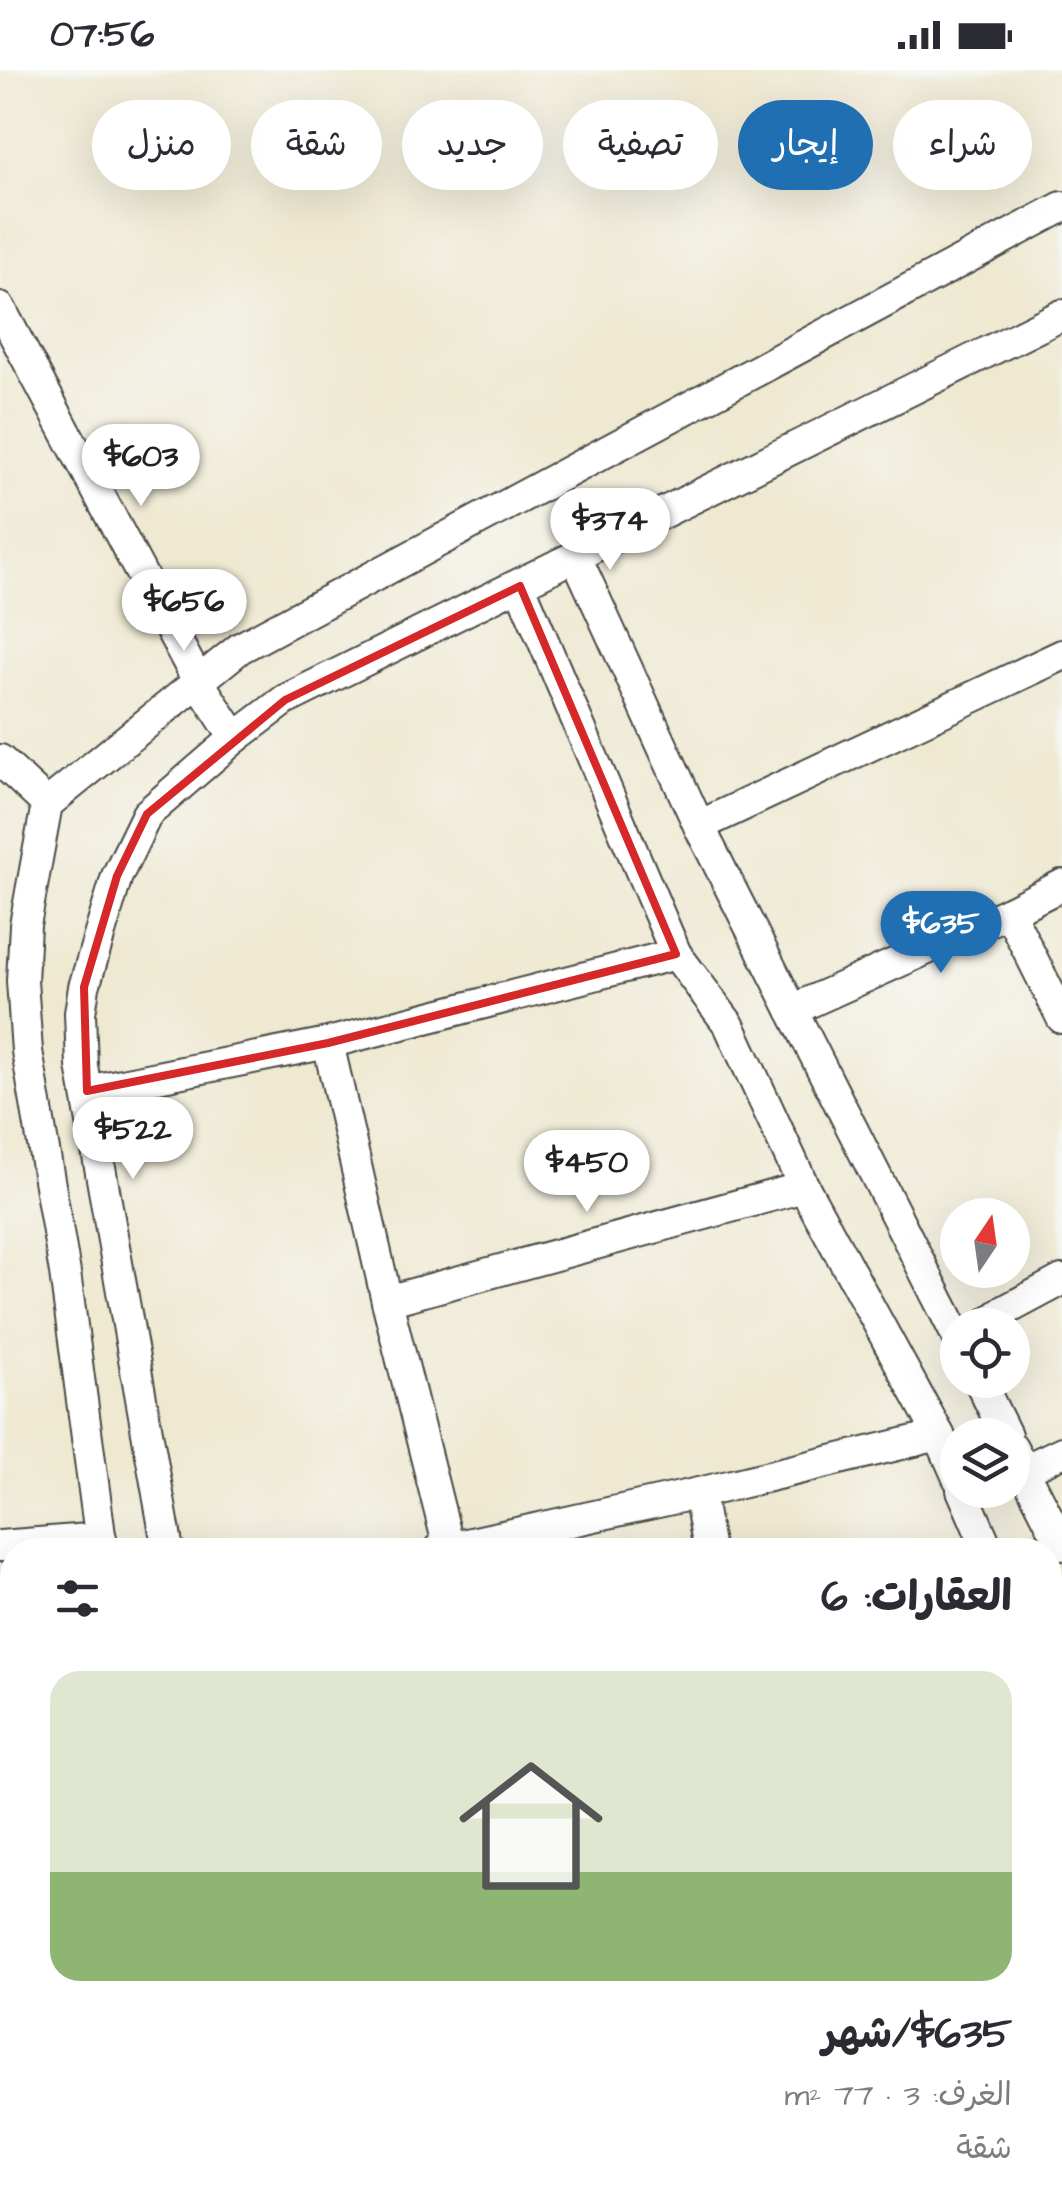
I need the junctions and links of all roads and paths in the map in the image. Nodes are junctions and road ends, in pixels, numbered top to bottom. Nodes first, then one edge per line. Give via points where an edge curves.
1 (1062, 207) edge
2 (0, 308) edge
3 (1062, 315) edge
4 (576, 557) junction
5 (520, 586) junction
6 (1062, 655) edge
7 (198, 681) junction
8 (235, 738) junction
9 (0, 760) edge
10 (47, 804) junction
11 (699, 826) junction
12 (1062, 885) edge
13 (1009, 912) junction
14 (676, 954) junction
15 (792, 1010) junction
16 (1062, 1018) edge
17 (328, 1043) junction
18 (86, 1091) junction
19 (804, 1187) junction
20 (1062, 1280) edge
21 (387, 1301) junction
22 (943, 1308) edge
23 (1010, 1308) edge
24 (939, 1435) joint
25 (1062, 1452) edge
26 (1030, 1457) edge
27 (1030, 1482) edge
28 (699, 1493) junction
29 (970, 1508) edge
30 (100, 1538) edge
31 (166, 1538) edge
32 (441, 1538) edge
33 (494, 1538) edge
34 (706, 1538) edge
35 (983, 1538) edge
36 (1058, 1538) edge

1 - 7 street via 240,648
2 - 7 street
3 - 4 street
4 - 5 street
4 - 11 street
5 - 8 street via 285,700
5 - 14 street
6 - 11 street
7 - 8 street
7 - 10 street
8 - 18 street via 146,814 117,876 84,987
9 - 10 street
10 - 30 street via 25,925 27,1051 66,1273
11 - 15 street
12 - 13 street
13 - 15 street
13 - 16 street
14 - 17 street
14 - 19 street via 729,1025
15 - 22 street
17 - 18 street
17 - 21 street
18 - 31 street
19 - 21 street
19 - 24 street
20 - 23 street
21 - 32 street
24 - 28 street
25 - 26 street
27 - 36 street
28 - 33 street
28 - 34 street
29 - 35 street

